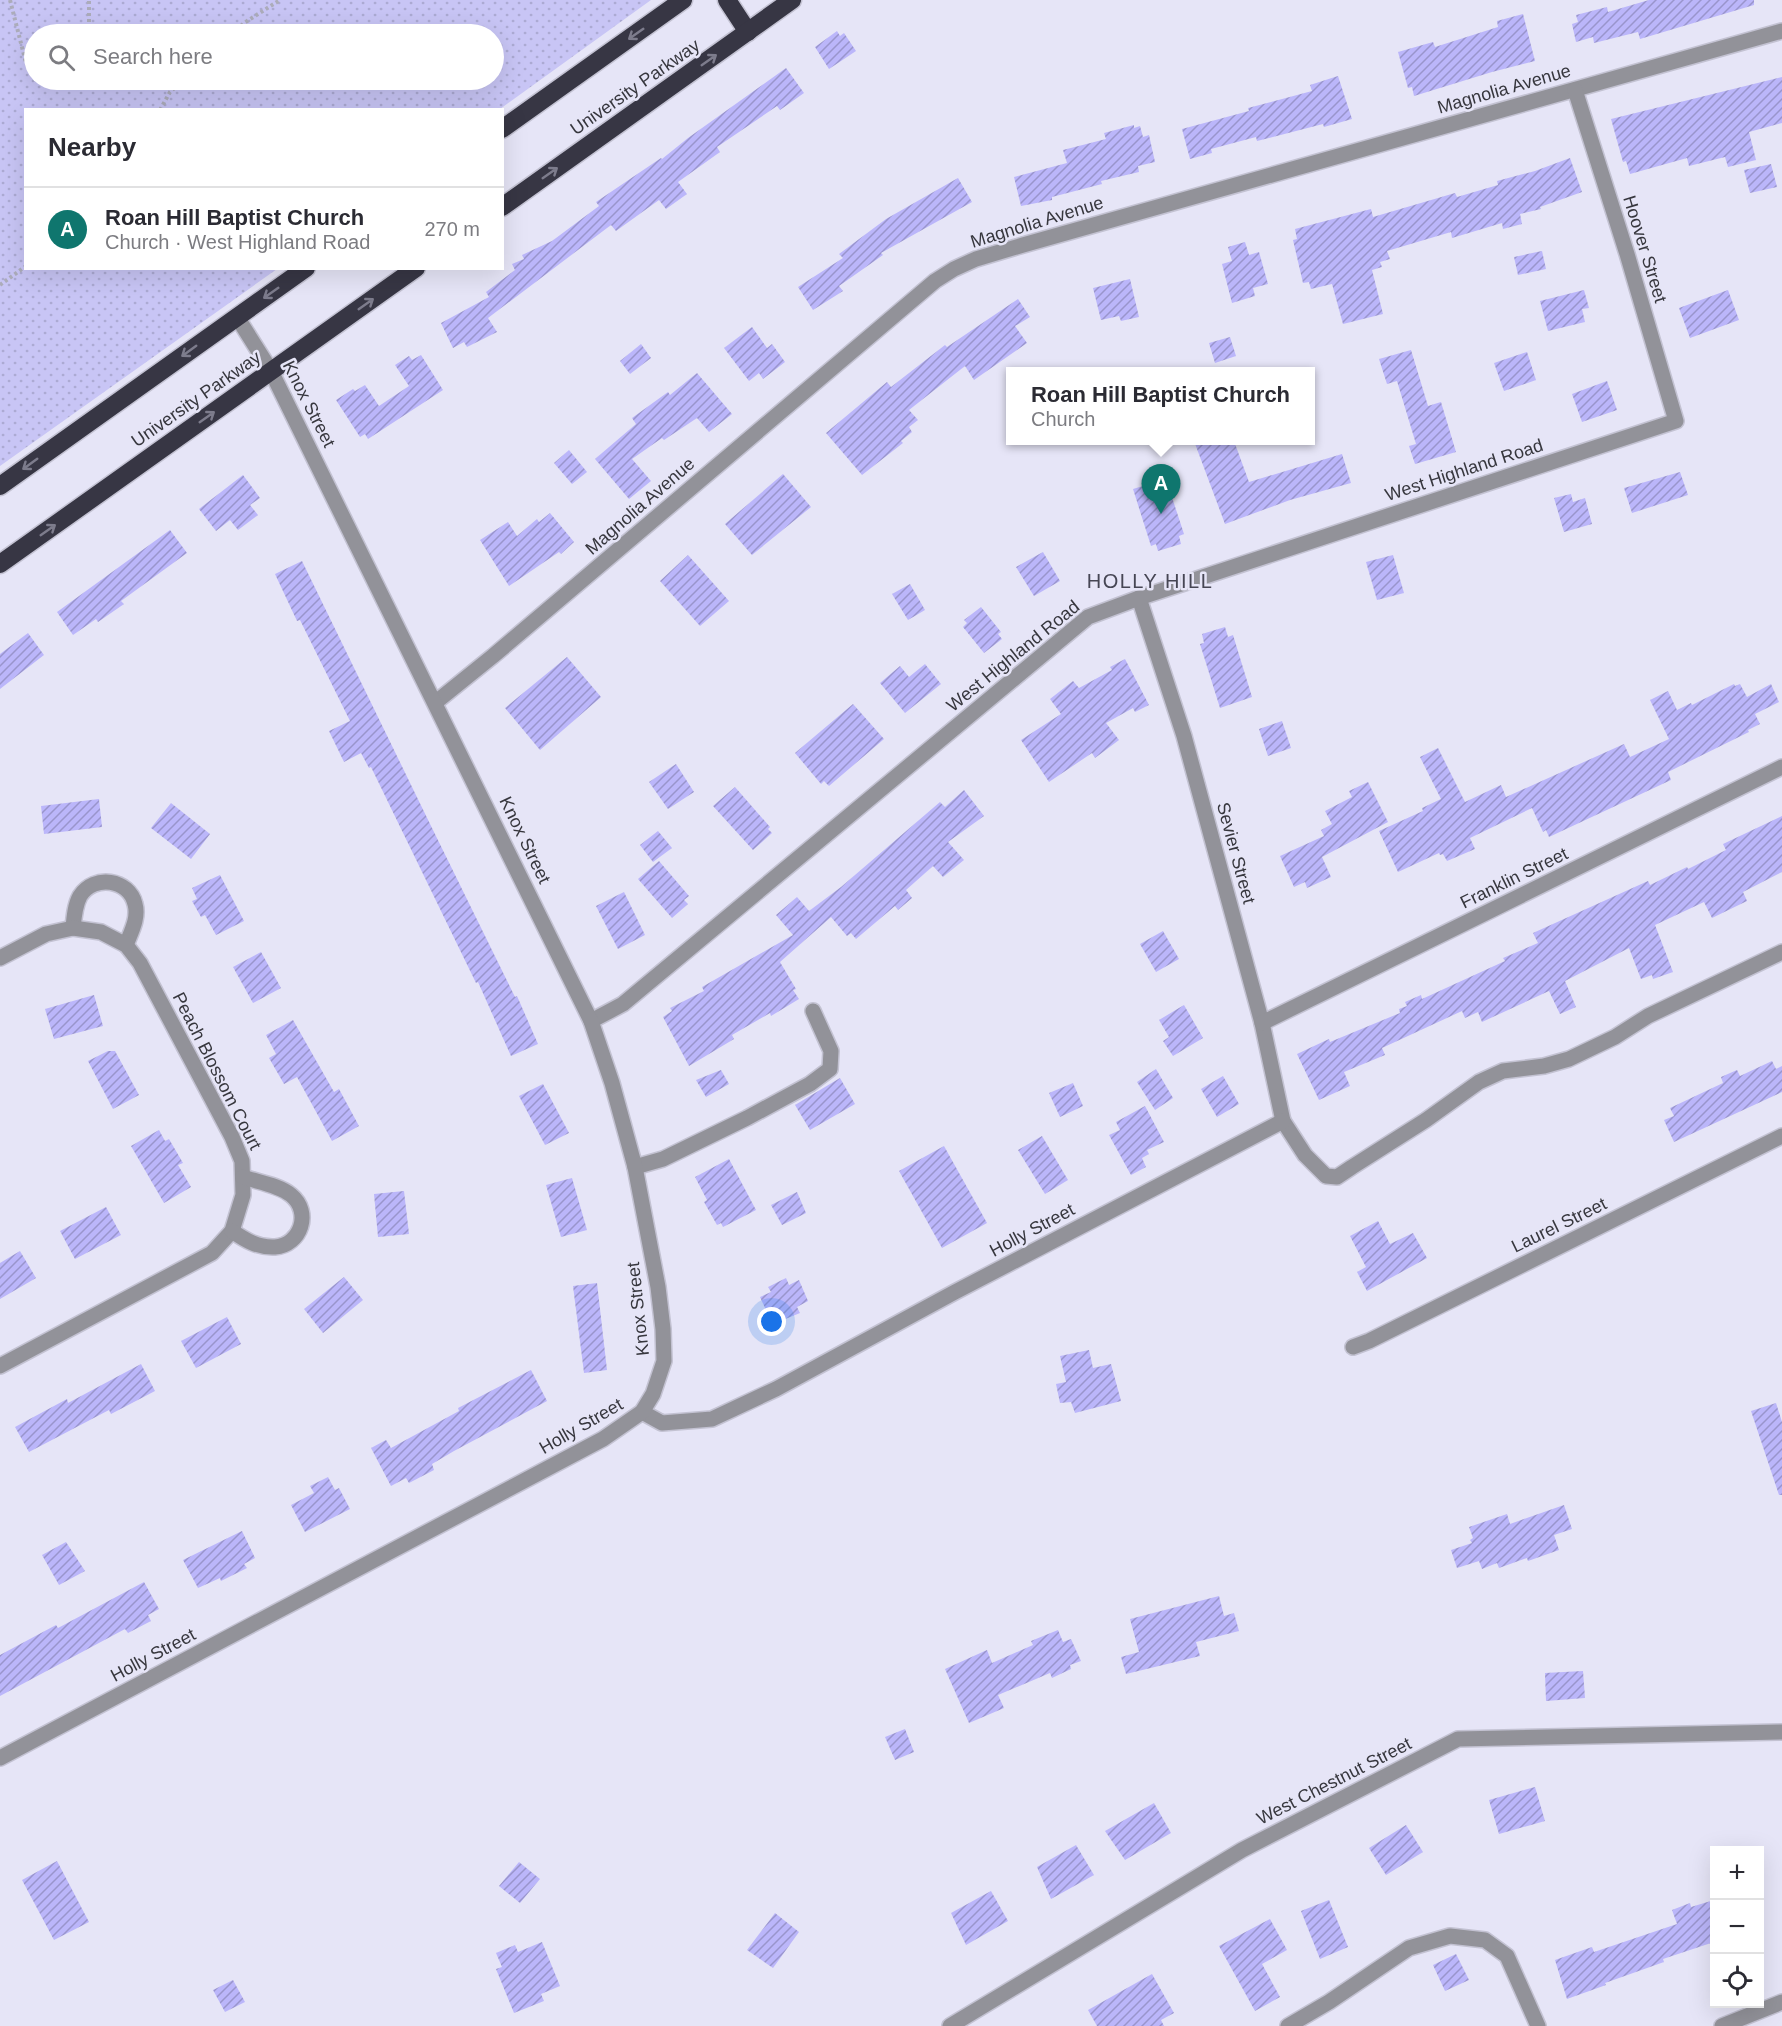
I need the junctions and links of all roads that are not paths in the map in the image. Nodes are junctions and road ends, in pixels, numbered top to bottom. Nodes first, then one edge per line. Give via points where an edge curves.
1 (683, 0) edge
2 (727, 0) edge
3 (792, 0) edge
4 (1782, 31) edge
5 (748, 32) junction
6 (1575, 90) junction
7 (504, 128) edge
8 (504, 206) edge
9 (303, 270) edge
10 (413, 270) edge
11 (237, 317) junction
12 (272, 371) junction
13 (1676, 421) joint
14 (0, 486) edge
15 (0, 564) edge
16 (1139, 598) junction
17 (435, 702) junction
18 (1782, 767) edge
19 (73, 928) junction
20 (126, 945) junction
21 (1782, 952) edge
22 (0, 958) edge
23 (813, 1011) dead end
24 (591, 1021) junction
25 (1262, 1023) junction
26 (1283, 1121) junction
27 (1782, 1136) edge
28 (634, 1167) junction
29 (243, 1177) junction
30 (232, 1231) junction
31 (1353, 1347) dead end
32 (0, 1366) edge
33 (642, 1412) junction
34 (1782, 1732) edge
35 (0, 1758) edge
36 (1782, 2002) edge
37 (950, 2026) edge
38 (1288, 2026) edge
39 (1538, 2026) edge
40 (1722, 2026) edge

1 -> 7 highway
2 - 5 highway
3 - 5 highway, University Parkway
4 - 6 street, Magnolia Avenue
8 -> 5 highway, University Parkway
6 - 13 street, Hoover Street
6 - 17 street, Magnolia Avenue via 976,259 954,269 863,341
9 -> 11 highway
12 -> 10 highway, University Parkway
11 - 12 street, Knox Street
11 -> 14 highway
15 -> 12 highway, University Parkway
12 - 17 street, Knox Street
13 - 16 street, West Highland Road
16 - 24 street, West Highland Road via 1088,617 623,1004
16 - 25 street, Sevier Street via 1184,736
17 - 24 street, Knox Street
18 - 25 street, Franklin Street
19 - 20 street, Peach Blossom Court via 101,932
19 - 20 street via 80,896 87,888 96,883 115,883 124,887 135,903 135,922
19 - 22 street, Peach Blossom Court via 46,934
20 - 29 street, Peach Blossom Court via 140,963 232,1137 242,1161
21 - 26 street via 1569,1059 1503,1071 1479,1082 1337,1177 1326,1176 1305,1155
23 - 28 street via 831,1051 830,1069 747,1118 663,1159
24 - 28 street, Knox Street
25 - 26 street, Sevier Street
26 - 33 street, Holly Street via 776,1389 712,1419 662,1423
27 - 31 street, Laurel Street
28 - 33 street, Knox Street via 663,1329 664,1361
29 - 30 street, Peach Blossom Court via 243,1195
29 - 30 street via 294,1197 300,1205 302,1224 292,1240 274,1247 251,1243
30 - 32 street, Peach Blossom Court via 212,1253
33 - 35 street, Holly Street via 603,1439
34 - 37 street, West Chestnut Street via 1458,1739 1242,1850
36 - 40 street
38 - 39 street via 1409,1948 1450,1936 1485,1940 1507,1956

